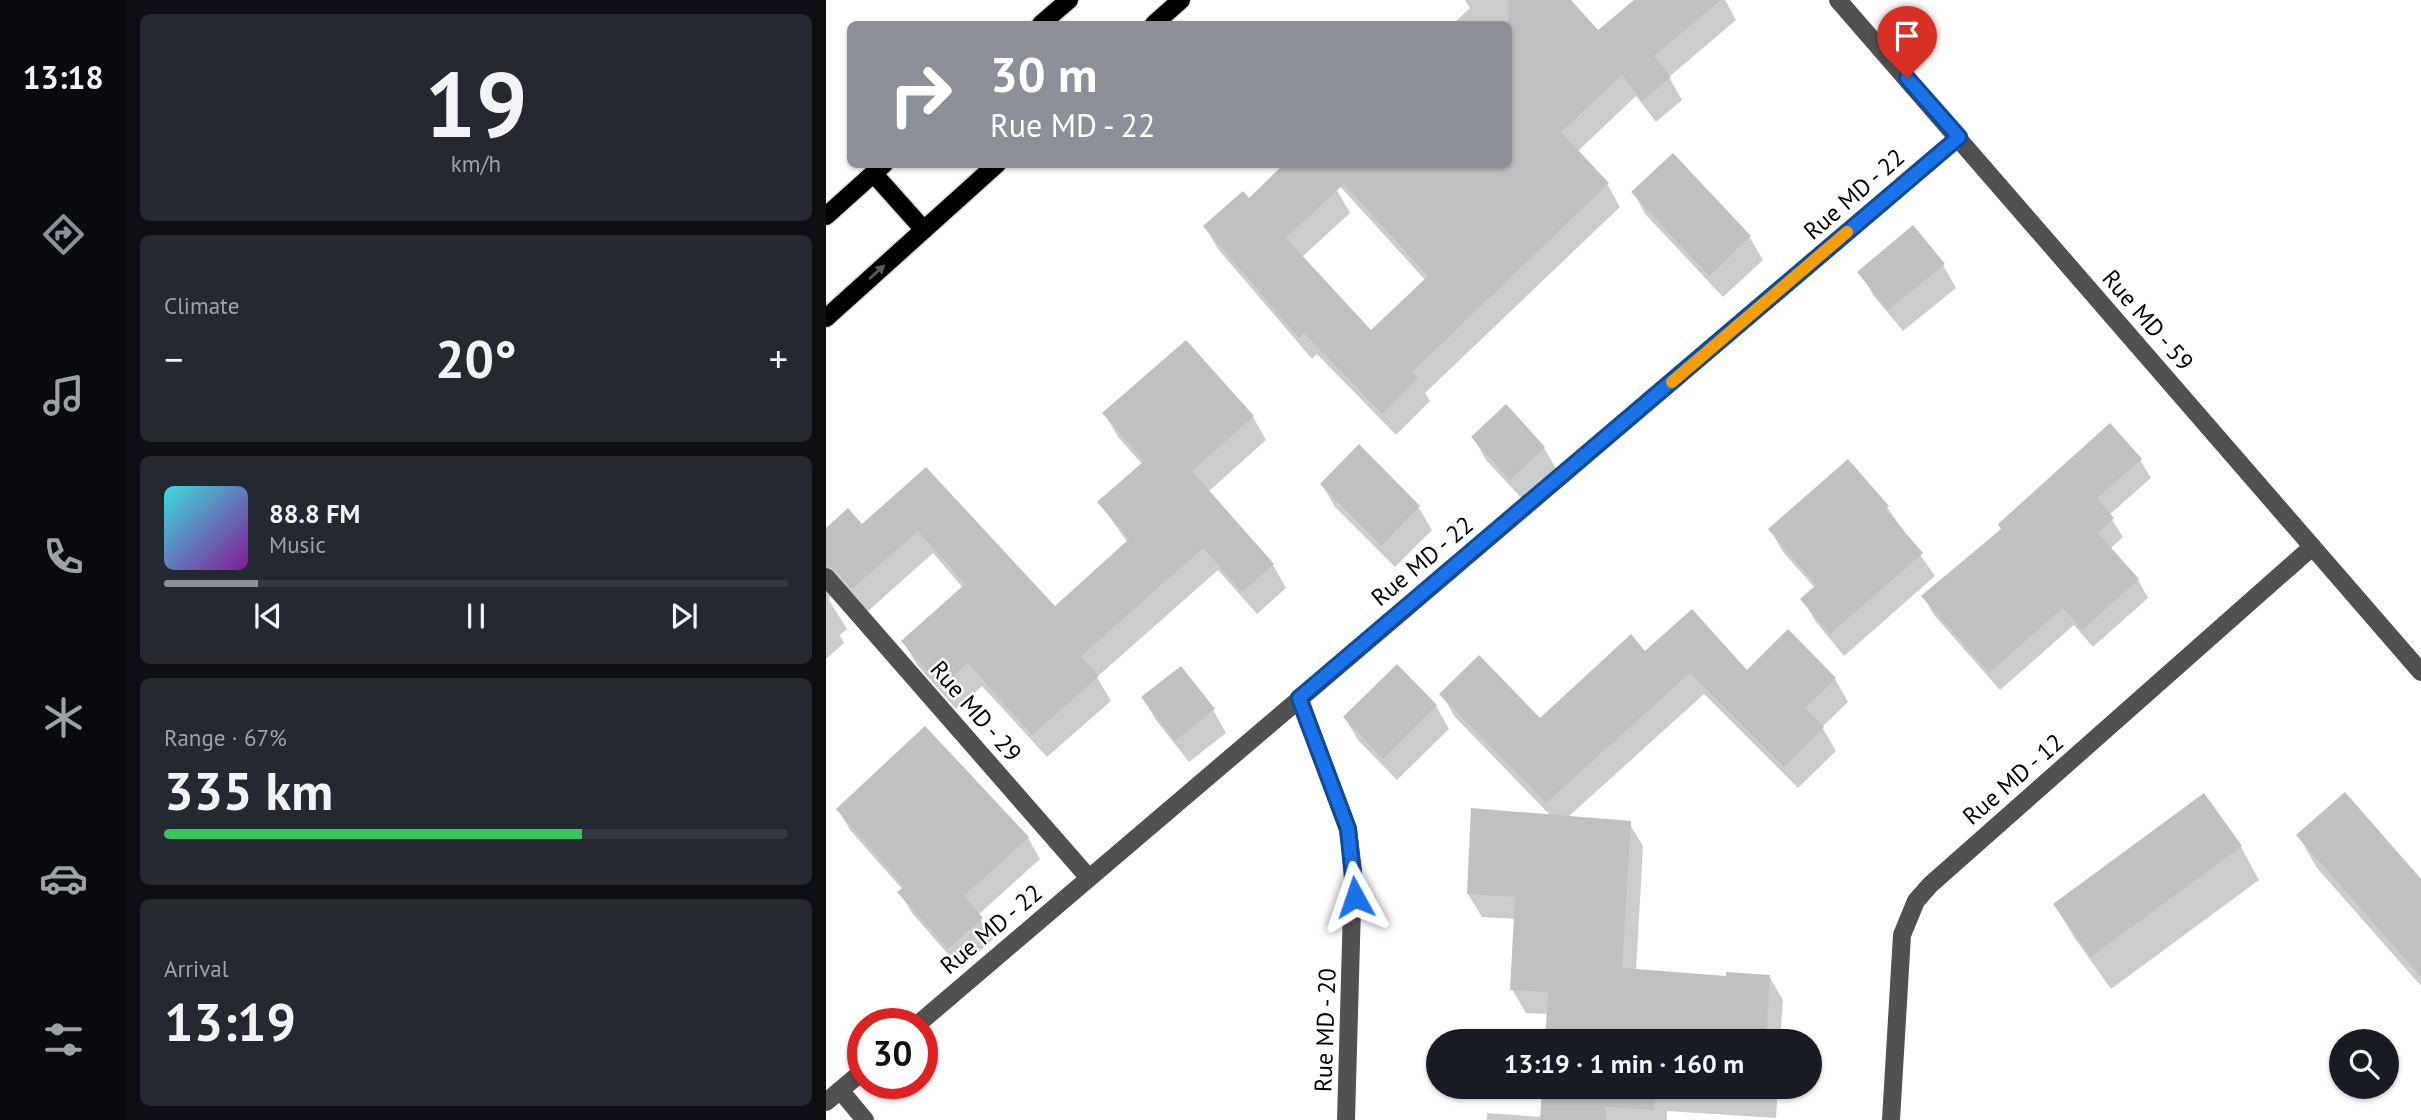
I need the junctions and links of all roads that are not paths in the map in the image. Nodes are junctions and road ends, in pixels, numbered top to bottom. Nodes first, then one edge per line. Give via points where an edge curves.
1 (1069, 0) edge
2 (1181, 0) edge
3 (1838, 0) edge
4 (1044, 21) edge
5 (1157, 21) edge
6 (1959, 137) junction
7 (993, 168) edge
8 (879, 169) edge
9 (826, 216) edge
10 (924, 230) junction
11 (826, 317) edge
12 (2311, 548) junction
13 (826, 577) edge
14 (2421, 672) edge
15 (1299, 698) junction
16 (1089, 878) junction
17 (937, 1008) edge
18 (847, 1084) edge
19 (840, 1090) junction
20 (826, 1102) edge
21 (865, 1120) edge
22 (1346, 1120) edge
23 (1891, 1120) edge

1 - 4 main road
2 - 5 main road
3 - 6 street, Rue MD - 59
6 - 12 street, Rue MD - 59
6 - 15 street, Rue MD - 22
7 - 10 main road
8 - 9 main road
8 - 10 main road
11 -> 10 main road
12 - 14 street, Rue MD - 59
12 - 23 street, Rue MD - 12 via 1916,901 1902,935
13 - 16 street, Rue MD - 29
15 - 16 street, Rue MD - 22
15 - 22 street, Rue MD - 20 via 1348,829 1353,871
16 - 17 street, Rue MD - 22
18 - 19 street
19 - 20 street
19 - 21 street

